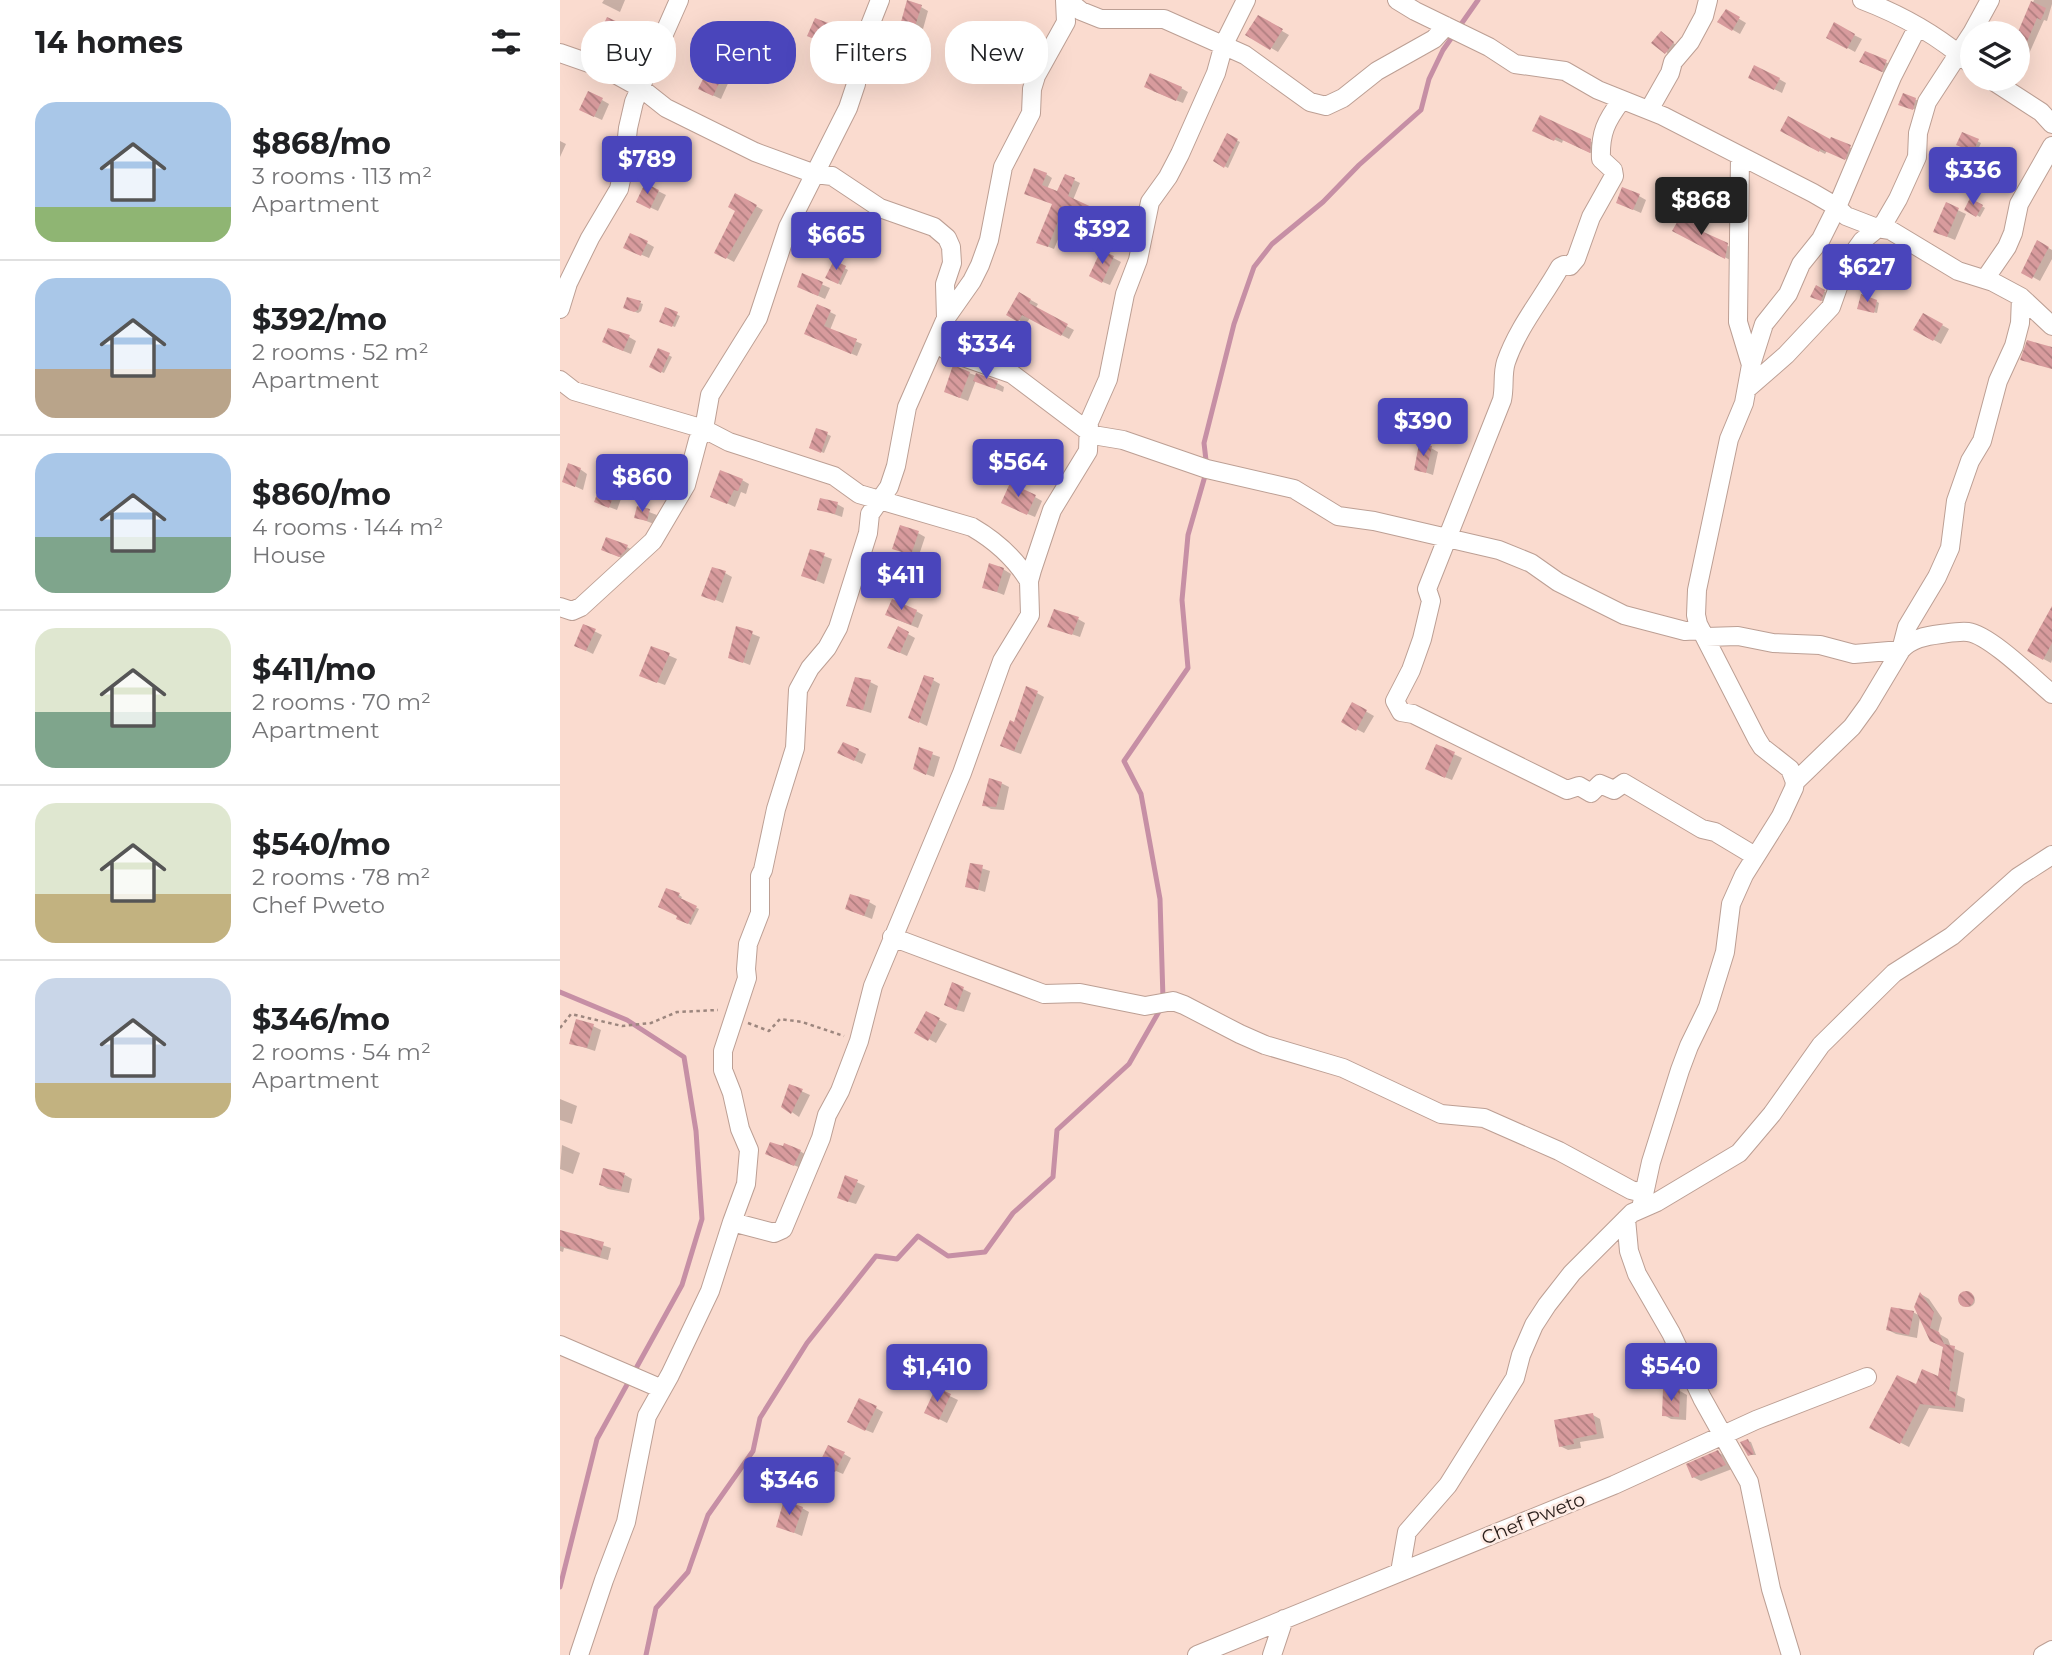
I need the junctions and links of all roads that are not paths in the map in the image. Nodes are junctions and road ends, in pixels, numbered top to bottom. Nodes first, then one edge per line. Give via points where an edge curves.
1 (679, 0) edge
2 (880, 0) edge
3 (1066, 0) edge
4 (1246, 0) edge
5 (1397, 0) edge
6 (1708, 0) edge
7 (1861, 0) edge
8 (1990, 0) edge
9 (1090, 16) junction
10 (1979, 21) edge
11 (1066, 22) junction
12 (1446, 26) junction
13 (1917, 28) junction
14 (1224, 44) junction
15 (560, 52) edge
16 (1960, 54) edge
17 (1960, 66) edge
18 (642, 89) junction
19 (2008, 91) edge
20 (1621, 101) junction
21 (1649, 110) junction
22 (2052, 124) edge
23 (2052, 146) edge
24 (1740, 156) junction
25 (816, 174) junction
26 (1837, 207) junction
27 (1877, 228) junction
28 (1985, 279) junction
29 (564, 284) edge
30 (2021, 297) junction
31 (560, 309) edge
32 (946, 318) junction
33 (2050, 325) edge
34 (938, 340) junction
35 (2014, 346) junction
36 (1751, 365) junction
37 (560, 380) edge
38 (1747, 389) junction
39 (704, 429) junction
40 (1088, 432) junction
41 (882, 499) junction
42 (1447, 538) junction
43 (1029, 581) junction
44 (560, 607) edge
45 (1703, 633) junction
46 (1901, 650) junction
47 (2050, 688) edge
48 (1795, 782) junction
49 (2052, 855) edge
50 (1755, 856) junction
51 (892, 937) junction
52 (1642, 1201) junction
53 (1626, 1219) junction
54 (732, 1222) junction
55 (560, 1345) edge
56 (1867, 1377) dead end
57 (662, 1389) junction
58 (1725, 1436) junction
59 (1400, 1572) junction
60 (1284, 1619) junction
61 (2052, 1650) edge
62 (579, 1655) edge
63 (1197, 1655) edge
64 (1272, 1655) edge
65 (1791, 1655) edge
66 (2043, 1655) edge

1 - 18 street
2 - 25 street via 859,53 848,108
3 - 9 street
3 - 11 street
4 - 14 street
5 - 12 street
6 - 21 street via 1704,16 1673,62
7 - 13 street
8 - 10 street
9 - 11 street
9 - 14 street via 1164,19
11 - 32 street via 1036,76 1031,113 1003,167 989,240 979,265
12 - 14 street via 1434,39 1326,106 1310,102
12 - 20 street via 1516,64 1565,71
13 - 16 street
13 - 26 street
14 - 40 street via 1180,154 1148,207 1108,379
15 - 18 street
17 - 27 street via 1927,102 1917,157 1889,215
18 - 25 street via 681,117
18 - 29 street via 628,128 619,190
19 - 22 street
20 - 21 street
20 - 42 street via 1603,133 1601,159 1614,176 1588,224 1576,259 1570,266 1560,267 1515,340 1505,366 1502,400
21 - 24 street
23 - 28 street via 2019,204 2007,247
24 - 26 street
24 - 36 street via 1738,322
25 - 32 street via 832,176 880,208 934,227 947,238 952,263 945,285
25 - 39 street via 788,227 758,318 710,395
26 - 27 street via 1846,216
26 - 36 street via 1821,239 1801,264 1788,295 1764,324
27 - 28 street via 1890,230 1958,271
27 - 38 street via 1847,262 1832,307
28 - 30 street
29 - 31 street
30 - 33 street
30 - 35 street
32 - 34 street
33 - 35 street
34 - 40 street via 949,352 1012,374
34 - 41 street via 907,407 896,466
35 - 46 street via 1956,501 1950,548 1907,627
36 - 38 street
37 - 39 street via 574,391
38 - 45 street via 1729,439 1697,590 1696,615
39 - 41 street via 729,442 834,476 859,494
39 - 44 street via 686,485 653,541 581,607 572,611
40 - 42 street via 1207,469 1294,489 1338,516
40 - 43 street via 1088,451 1052,510
41 - 43 street via 972,527 1016,560
41 - 54 street via 870,514 838,628 798,690 795,747 760,876 761,904 748,944 747,978 723,1051 723,1070 749,1155 746,1184
42 - 45 street via 1522,559 1624,615
42 - 50 street via 1427,589 1431,601 1422,639 1395,697 1398,709 1567,790 1577,786 1591,793 1600,784 1614,790 1624,783
43 - 51 street via 1030,615 1002,661 962,773
45 - 46 street via 1820,645 1854,654
45 - 48 street via 1762,747 1786,765
46 - 47 street via 1922,637 1966,631
46 - 48 street via 1852,727
48 - 50 street via 1791,798
49 - 52 street via 2018,877 1952,936 1894,973 1821,1045 1738,1153 1657,1202
50 - 52 street via 1731,904 1725,952 1708,1007 1680,1070
51 - 52 street via 1044,994 1080,993 1146,1006 1173,1001 1265,1045 1343,1068 1441,1114 1484,1118 1559,1151 1631,1190
51 - 54 street via 859,1041 783,1229 774,1233
52 - 53 street
53 - 58 street via 1637,1274
53 - 59 street via 1547,1305 1496,1410 1448,1485 1407,1532
54 - 57 street via 710,1291
55 - 57 street
56 - 58 street, Chef Pweto
57 - 62 street via 647,1416 626,1522
58 - 59 street, Chef Pweto
58 - 65 street via 1749,1482 1771,1589
59 - 60 street, Chef Pweto
60 - 63 street, Chef Pweto
60 - 64 street
61 - 66 street

